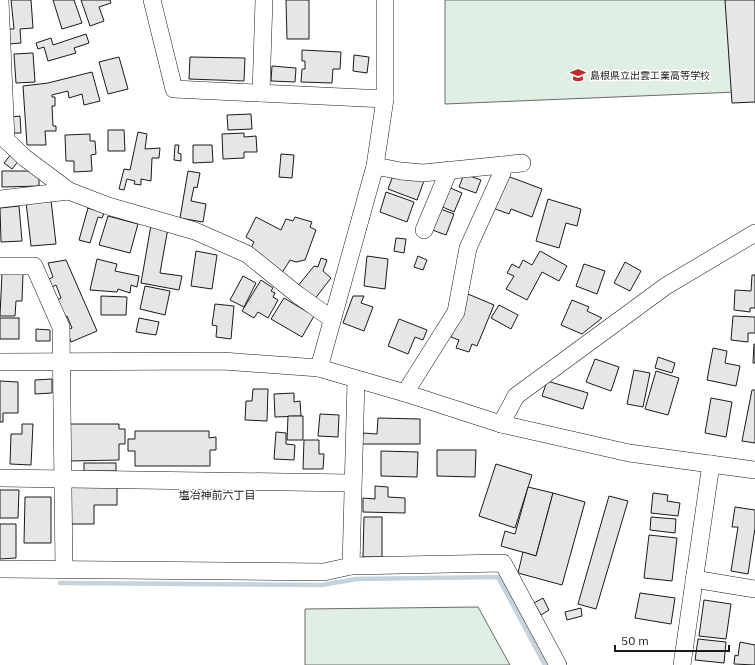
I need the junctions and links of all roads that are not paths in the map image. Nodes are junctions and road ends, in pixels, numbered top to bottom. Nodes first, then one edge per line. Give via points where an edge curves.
1 (0, 0) edge
2 (152, 0) edge
3 (264, 0) edge
4 (385, 0) edge
5 (260, 92) junction
6 (384, 100) junction
7 (522, 163) dead end
8 (501, 165) junction
9 (375, 166) junction
10 (449, 170) junction
11 (69, 192) junction
12 (0, 199) edge
13 (424, 230) dead end
14 (755, 233) edge
15 (0, 266) edge
16 (332, 319) junction
17 (0, 362) edge
18 (62, 362) junction
19 (318, 368) junction
20 (356, 380) junction
21 (405, 393) junction
22 (501, 424) junction
23 (711, 464) junction
24 (755, 470) edge
25 (0, 478) edge
26 (63, 478) junction
27 (352, 483) junction
28 (351, 566) junction
29 (0, 569) edge
30 (64, 569) junction
31 (694, 580) junction
32 (755, 589) edge
33 (558, 665) edge
34 (682, 665) edge

1 - 11 street via 6,140
2 - 5 street via 174,89
3 - 5 street
4 - 6 street
5 - 6 street
6 - 9 street
7 - 8 street
8 - 10 street
8 - 21 street via 502,173 468,248 456,312
9 - 10 street via 423,173
9 - 16 street
10 - 13 street
11 - 12 street
11 - 16 street via 196,231 247,254
14 - 22 street via 666,286 516,396
15 - 18 street via 34,266 61,327
16 - 19 street
17 - 18 street
18 - 19 street via 223,361
18 - 26 street
19 - 20 street
20 - 21 street
20 - 27 street
21 - 22 street
22 - 23 street via 629,453
23 - 24 street
23 - 31 street
25 - 26 street
26 - 27 street
26 - 30 street
27 - 28 street
28 - 30 street via 324,572
28 - 33 street via 503,564
29 - 30 street
31 - 32 street
31 - 34 street

